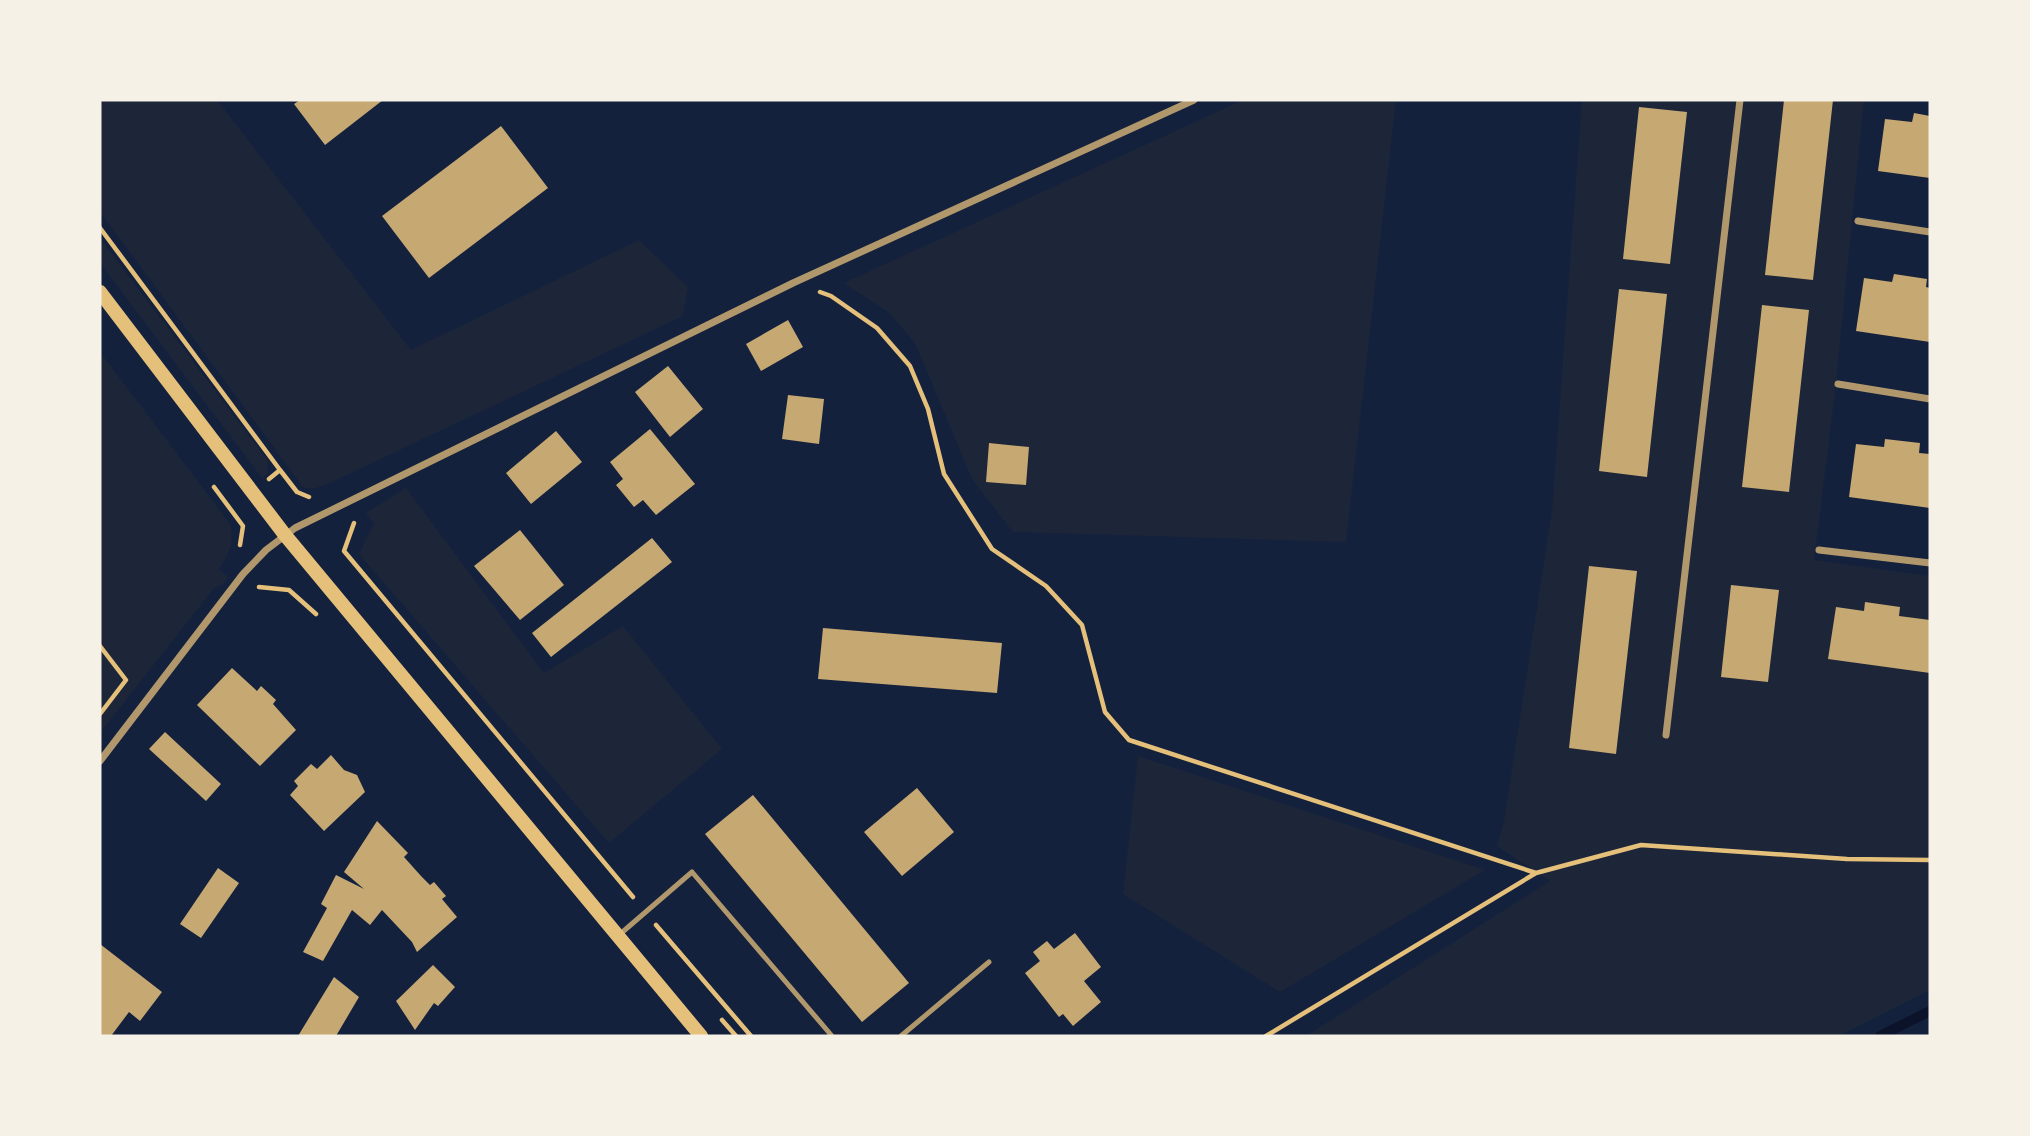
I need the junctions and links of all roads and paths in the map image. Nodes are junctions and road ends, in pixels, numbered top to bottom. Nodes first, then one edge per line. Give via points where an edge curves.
1 (1194, 100) edge
2 (1741, 100) edge
3 (1858, 221) dead end
4 (100, 228) edge
5 (1930, 232) edge
6 (793, 283) junction
7 (100, 292) edge
8 (1838, 384) dead end
9 (1930, 399) edge
10 (280, 470) dead end
11 (206, 477) dead end
12 (348, 515) dead end
13 (285, 535) junction
14 (1819, 550) dead end
15 (235, 554) dead end
16 (1930, 563) edge
17 (252, 582) dead end
18 (322, 621) dead end
19 (100, 646) edge
20 (100, 714) edge
21 (1666, 735) dead end
22 (100, 761) edge
23 (1930, 860) edge
24 (1536, 873) junction
25 (646, 912) junction
26 (618, 936) junction
27 (989, 962) dead end
28 (701, 1036) edge
29 (751, 1036) edge
30 (832, 1036) edge
31 (901, 1036) edge
32 (1266, 1036) edge

1 - 6 street
2 - 21 street
3 - 5 street
4 - 10 path
6 - 13 street via 339,504
6 - 24 path via 831,296 877,328 910,366 928,409 944,474 992,549 1046,586 1082,625 1105,712 1129,740
7 - 13 main road
8 - 9 street
11 - 15 path via 243,526
12 - 25 path via 355,524 344,551
13 - 22 street via 243,574
13 - 26 main road
14 - 16 street
17 - 18 path via 262,589 289,590
19 - 20 path via 126,680
23 - 24 path via 1641,845
24 - 32 path
25 - 26 lane
25 - 29 path
25 - 30 lane via 692,872
26 - 28 main road
27 - 31 lane

